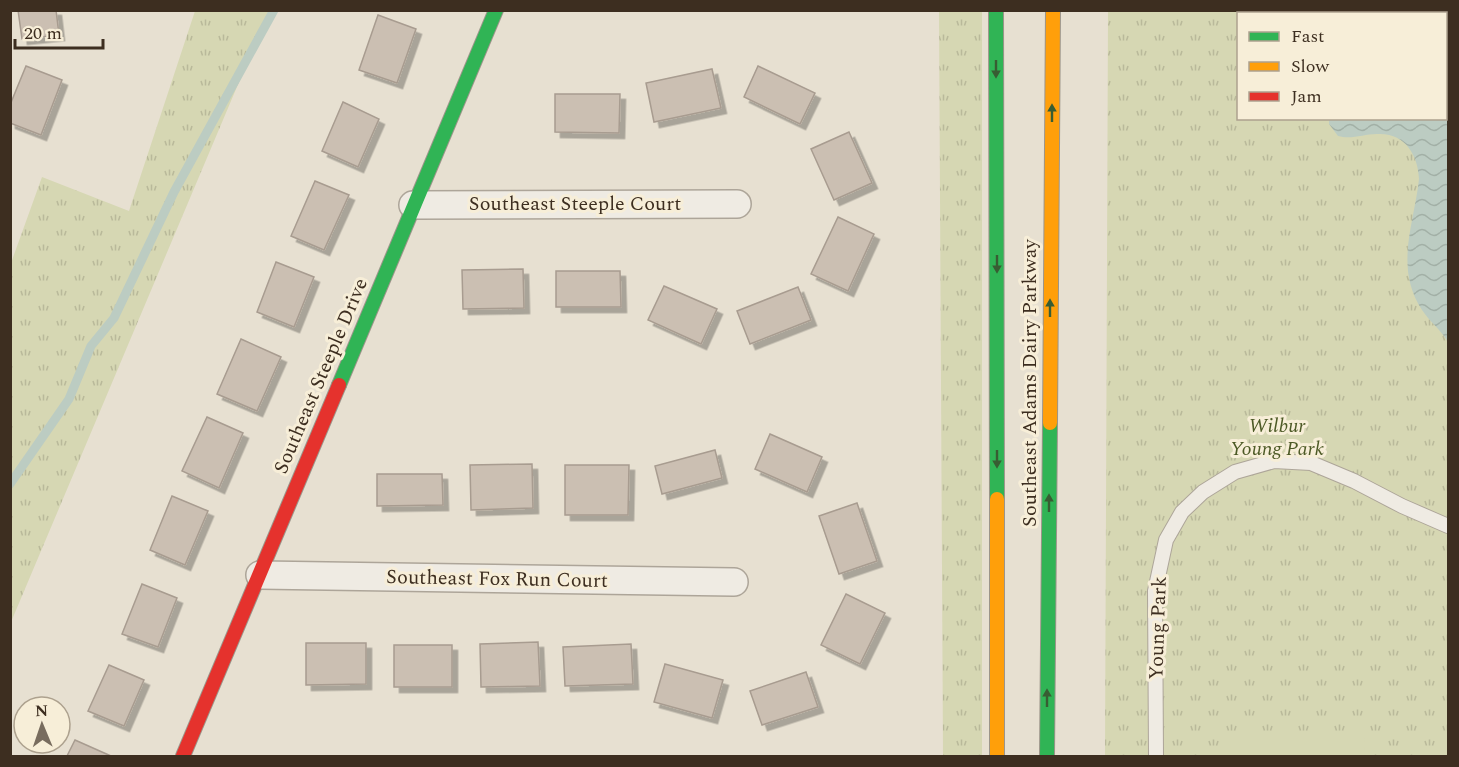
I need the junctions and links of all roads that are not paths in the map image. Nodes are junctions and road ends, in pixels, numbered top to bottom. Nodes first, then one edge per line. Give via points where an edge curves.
1 (496, 10) edge
2 (996, 10) edge
3 (1053, 10) edge
4 (737, 204) dead end
5 (413, 205) junction
6 (1449, 525) edge
7 (260, 575) junction
8 (734, 582) dead end
9 (183, 756) edge
10 (998, 756) edge
11 (1047, 756) edge
12 (1156, 756) edge

1 - 5 main road, Southeast Steeple Drive
2 -> 10 main road, Southeast Adams Dairy Parkway
11 -> 3 main road, Southeast Adams Dairy Parkway
4 - 5 street, Southeast Steeple Court
5 - 7 main road, Southeast Steeple Drive
6 - 12 lane, Young Park via 1311,463 1274,461 1235,472 1203,492 1182,512 1166,540 1155,591
7 - 8 street, Southeast Fox Run Court
7 - 9 main road, Southeast Steeple Drive

